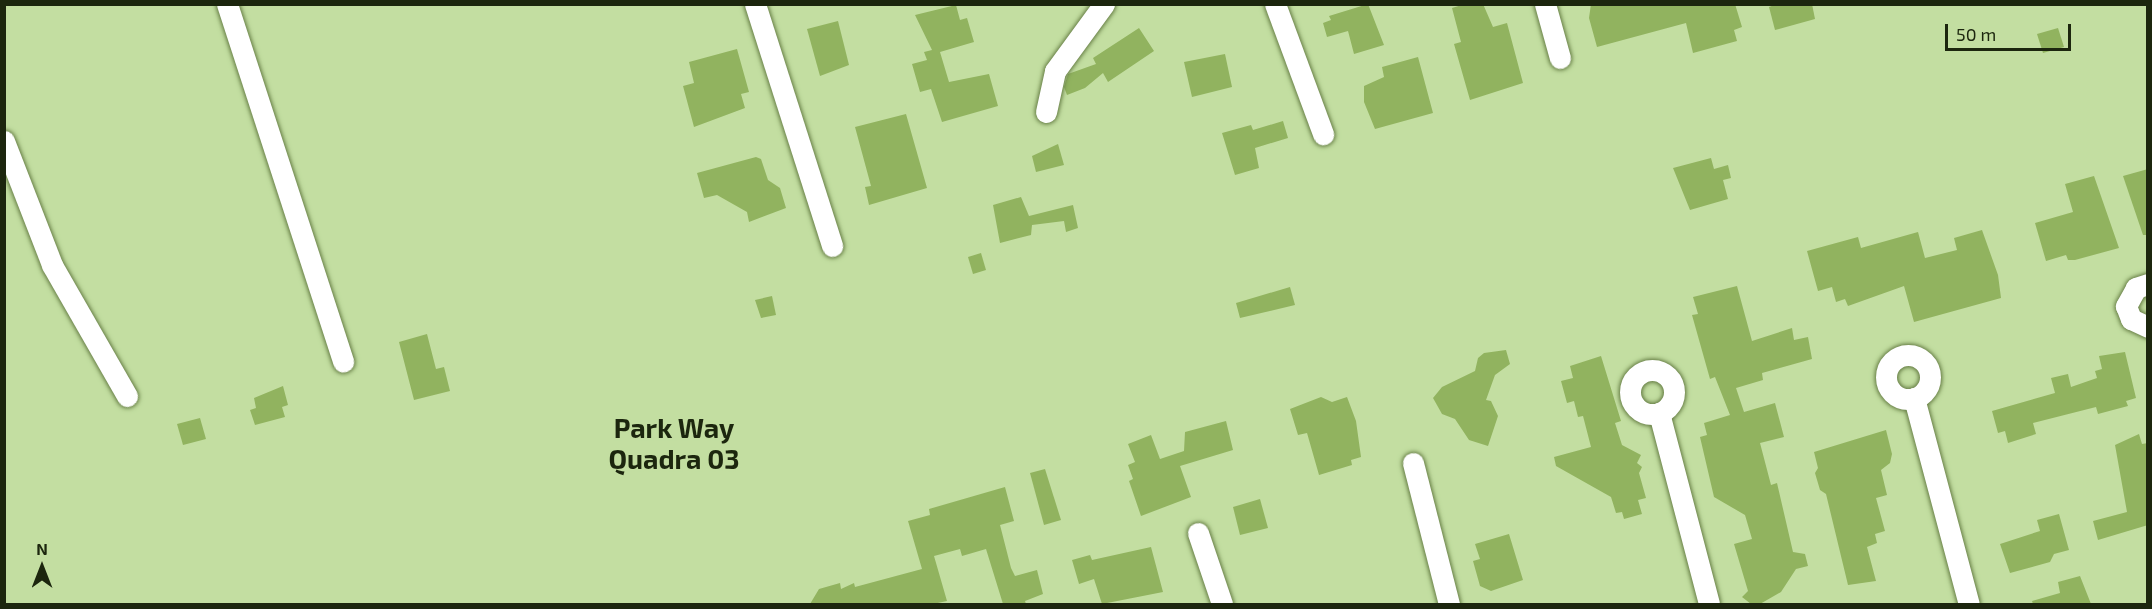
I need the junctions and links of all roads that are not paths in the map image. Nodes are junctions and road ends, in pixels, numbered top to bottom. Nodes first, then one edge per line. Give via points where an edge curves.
1 (227, 4) edge
2 (755, 4) edge
3 (1104, 4) edge
4 (1275, 4) edge
5 (1545, 4) edge
6 (1560, 58) dead end
7 (1046, 111) dead end
8 (1323, 134) dead end
9 (4, 141) edge
10 (832, 246) dead end
11 (2148, 284) edge
12 (2148, 327) edge
13 (344, 362) dead end
14 (127, 396) dead end
15 (1914, 398) dead end
16 (1659, 413) dead end
17 (1413, 463) dead end
18 (1198, 533) dead end
19 (1222, 604) edge
20 (1449, 604) edge
21 (1709, 604) edge
22 (1969, 604) edge

1 - 13 street
2 - 10 street
3 - 7 street via 1055,71
4 - 8 street
5 - 6 street
9 - 14 street via 52,265
11 - 12 street via 2136,288 2126,306 2131,319
15 - 22 street
16 - 21 street
17 - 20 street
18 - 19 street

